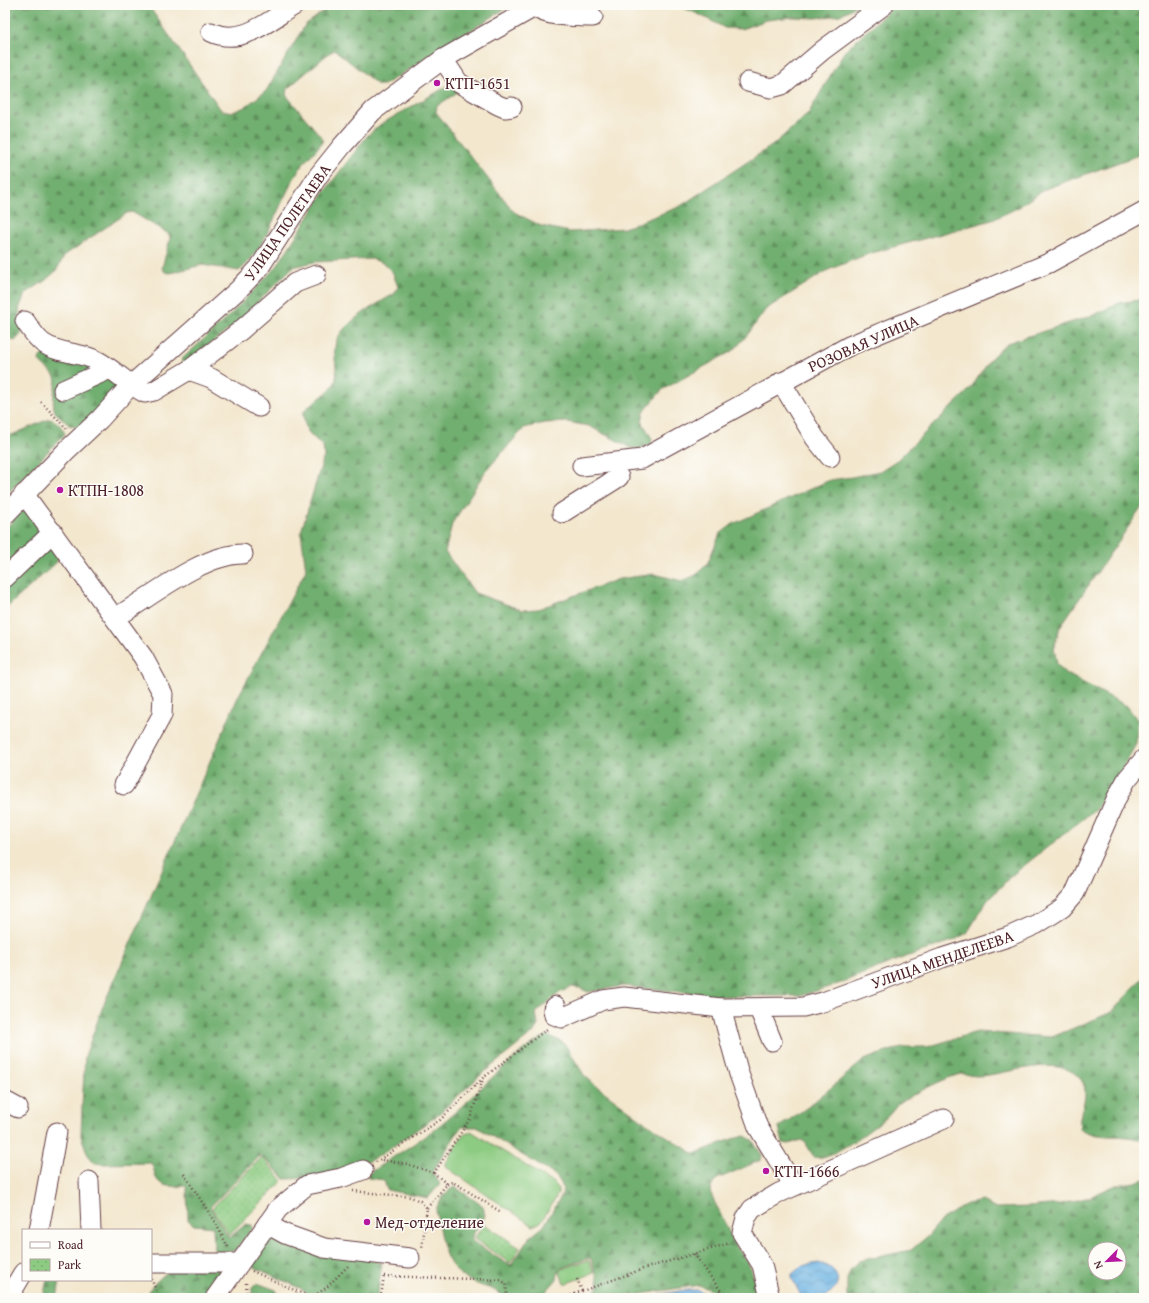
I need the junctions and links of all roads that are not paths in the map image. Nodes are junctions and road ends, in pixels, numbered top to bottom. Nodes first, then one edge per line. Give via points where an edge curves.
1 (295, 5) edge
2 (884, 5) edge
3 (536, 6) edge
4 (593, 17) dead end
5 (211, 32) dead end
6 (443, 59) junction
7 (748, 82) dead end
8 (512, 107) dead end
9 (1144, 211) edge
10 (316, 275) dead end
11 (25, 321) dead end
12 (110, 369) junction
13 (189, 370) junction
14 (782, 382) junction
15 (130, 386) junction
16 (63, 390) dead end
17 (259, 407) dead end
18 (830, 457) dead end
19 (642, 459) junction
20 (582, 466) dead end
21 (619, 477) junction
22 (24, 494) junction
23 (597, 507) dead end
24 (562, 513) dead end
25 (5, 515) edge
26 (53, 532) junction
27 (36, 548) junction
28 (243, 554) dead end
29 (72, 558) junction
30 (5, 578) edge
31 (116, 618) junction
32 (1144, 759) edge
33 (124, 785) dead end
34 (721, 1008) junction
35 (759, 1009) junction
36 (559, 1012) road end
37 (772, 1041) dead end
38 (944, 1119) dead end
39 (57, 1132) dead end
40 (363, 1170) road end
41 (89, 1181) dead end
42 (794, 1186) junction
43 (267, 1224) junction
44 (40, 1229) edge
45 (91, 1229) edge
46 (410, 1258) road end
47 (152, 1263) edge
48 (243, 1265) junction
49 (22, 1274) edge
50 (8, 1298) edge
51 (215, 1298) edge
52 (770, 1298) edge

1 - 5 street via 247,34 232,38 221,37
2 - 7 street via 782,84 771,88
3 - 4 street via 542,12 553,15
3 - 6 street, УЛИЦА ПОЛЕТАЕВА
6 - 8 street via 459,83 498,106
6 - 15 street, УЛИЦА ПОЛЕТАЕВА via 373,111 318,176 259,268 238,290
9 - 14 street, РОЗОВАЯ УЛИЦА via 1049,264 849,346
10 - 13 street via 295,283 240,331
11 - 12 street via 41,342 52,348 95,360
12 - 15 street
12 - 16 street
13 - 15 street via 154,391 145,393
13 - 17 street via 211,378
14 - 18 street via 815,438
14 - 19 street, РОЗОВАЯ УЛИЦА
15 - 22 street, УЛИЦА ПОЛЕТАЕВА
19 - 20 street, РОЗОВАЯ УЛИЦА
19 - 21 street
21 - 23 street
21 - 24 street
22 - 25 street, УЛИЦА ПОЛЕТАЕВА
22 - 26 street
26 - 27 street
26 - 29 street
27 - 29 street
27 - 30 street
28 - 31 street via 231,554 201,565
29 - 31 street
31 - 33 street via 154,674 163,694 162,715
32 - 35 street, УЛИЦА МЕНДЕЛЕЕВА via 1127,779 1117,797 1075,892 1056,912 1008,937 942,958 823,1002 803,1007
34 - 35 street, УЛИЦА МЕНДЕЛЕЕВА
34 - 36 street, УЛИЦА МЕНДЕЛЕЕВА via 624,997
34 - 42 street via 739,1074 758,1127
35 - 37 street
38 - 42 street
39 - 44 street
40 - 43 street via 341,1178 307,1185 278,1209
41 - 45 street
42 - 52 street via 752,1209 743,1226 744,1239 762,1265
43 - 46 street via 285,1234 324,1248
43 - 48 street
47 - 48 street
48 - 51 street
49 - 50 street

